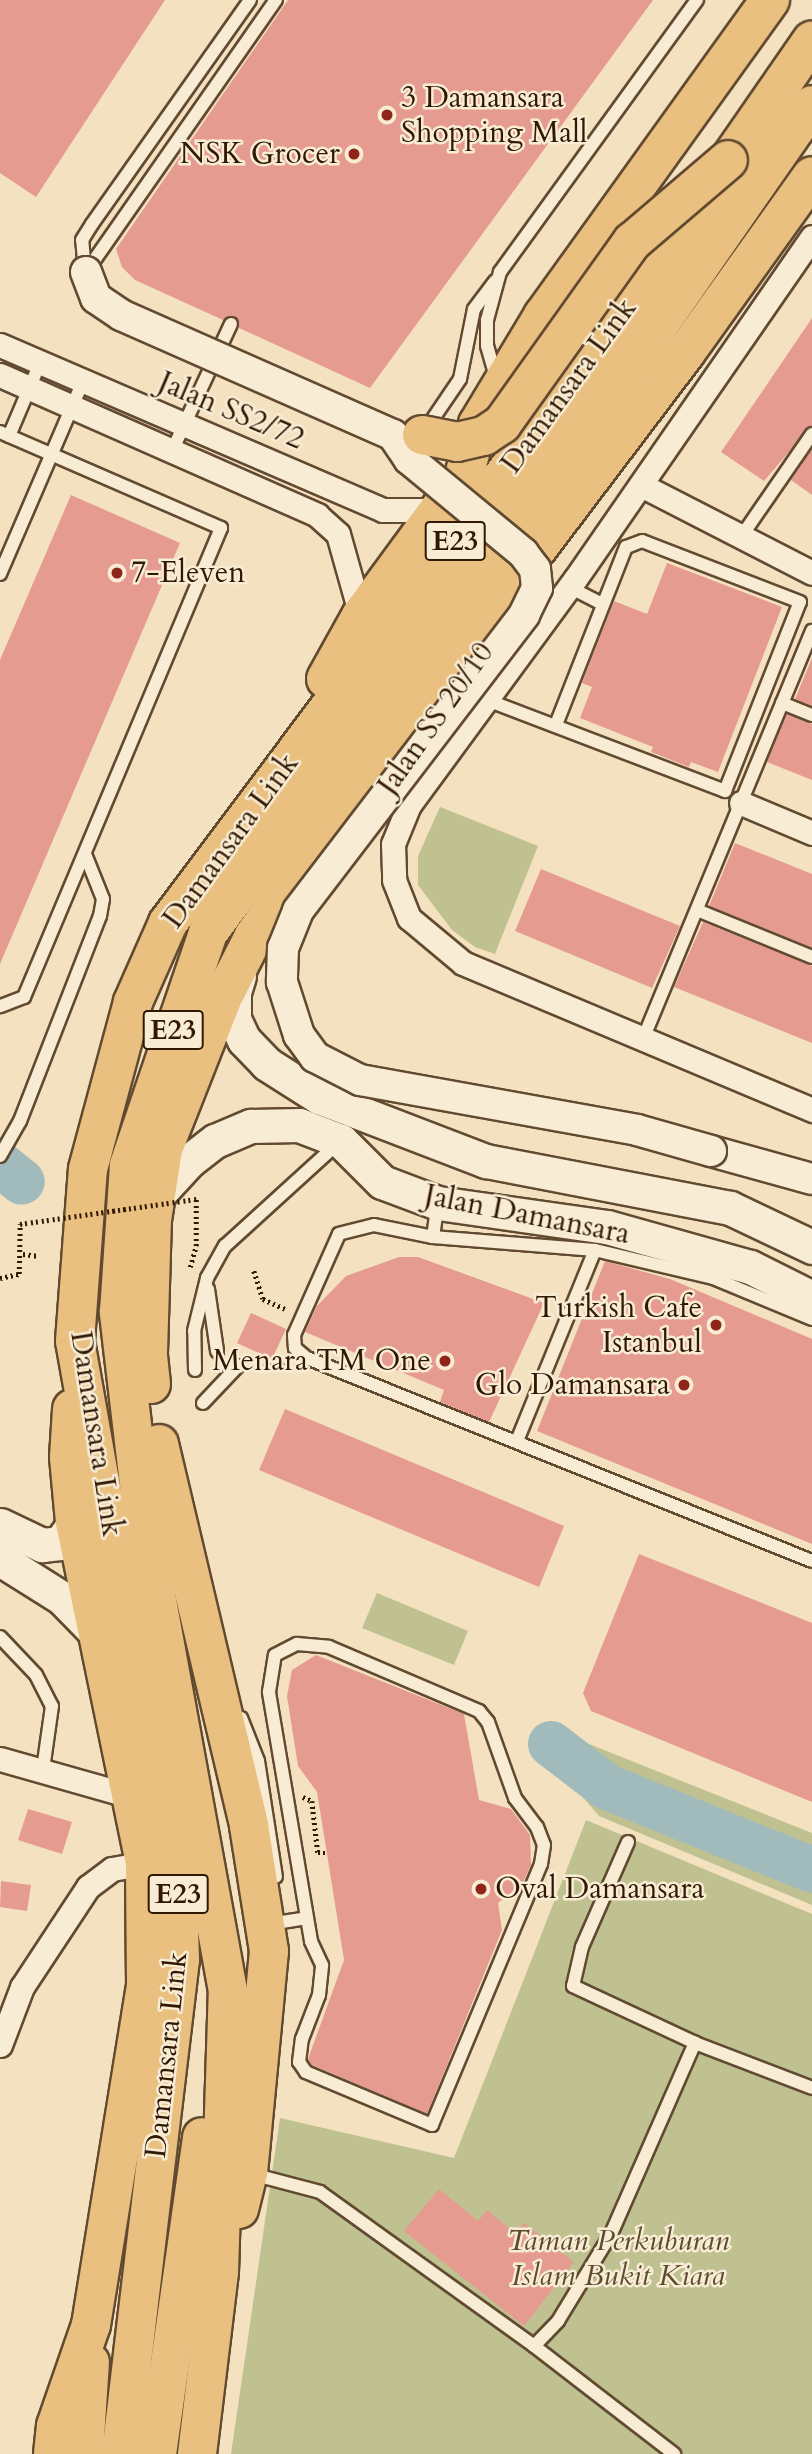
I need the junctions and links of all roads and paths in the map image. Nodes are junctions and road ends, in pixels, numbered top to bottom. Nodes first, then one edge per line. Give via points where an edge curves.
1 (250, 0) edge
2 (276, 0) edge
3 (697, 0) edge
4 (770, 0) edge
5 (812, 40) edge
6 (812, 105) edge
7 (728, 160) junction
8 (812, 176) edge
9 (812, 237) edge
10 (86, 272) junction
11 (500, 272) junction
12 (231, 324) dead end
13 (0, 345) edge
14 (614, 358) junction
15 (40, 363) junction
16 (0, 375) edge
17 (83, 381) junction
18 (499, 387) junction
19 (29, 388) junction
20 (72, 407) junction
21 (185, 425) junction
22 (4, 434) edge
23 (812, 434) edge
24 (407, 435) junction
25 (172, 451) junction
26 (51, 454) junction
27 (641, 485) junction
28 (443, 510) junction
29 (741, 537) junction
30 (812, 573) edge
31 (0, 575) edge
32 (569, 587) junction
33 (603, 604) junction
34 (490, 607) junction
35 (361, 616) junction
36 (812, 631) edge
37 (529, 641) junction
38 (487, 700) junction
39 (782, 703) junction
40 (812, 715) edge
41 (556, 725) junction
42 (310, 734) junction
43 (741, 803) junction
44 (812, 833) edge
45 (85, 854) junction
46 (697, 910) junction
47 (254, 936) junction
48 (812, 957) edge
49 (0, 1006) edge
50 (643, 1039) junction
51 (812, 1110) edge
52 (341, 1141) junction
53 (0, 1156) edge
54 (486, 1161) junction
55 (812, 1179) edge
56 (153, 1200) junction
57 (438, 1203) junction
58 (433, 1237) junction
59 (196, 1246) dead end
60 (812, 1247) edge
61 (595, 1250) junction
62 (23, 1254) junction
63 (39, 1256) dead end
64 (254, 1271) dead end
65 (0, 1278) edge
66 (207, 1278) junction
67 (812, 1298) edge
68 (302, 1317) junction
69 (812, 1319) edge
70 (75, 1341) junction
71 (217, 1351) dead end
72 (249, 1356) dead end
73 (307, 1358) junction
74 (238, 1366) dead end
75 (195, 1370) dead end
76 (203, 1403) dead end
77 (517, 1440) junction
78 (75, 1522) junction
79 (0, 1525) edge
80 (0, 1559) edge
81 (812, 1561) edge
82 (97, 1634) junction
83 (0, 1637) edge
84 (208, 1652) junction
85 (0, 1759) edge
86 (43, 1769) junction
87 (286, 1790) junction
88 (264, 1794) junction
89 (134, 1797) junction
90 (628, 1842) dead end
91 (145, 1863) junction
92 (278, 1894) dead end
93 (280, 1908) dead end
94 (307, 1918) junction
95 (283, 1935) junction
96 (221, 1940) junction
97 (695, 2043) junction
98 (0, 2045) edge
99 (257, 2078) junction
100 (812, 2088) edge
101 (248, 2173) junction
102 (219, 2272) junction
103 (91, 2325) junction
104 (534, 2346) junction
105 (52, 2445) edge
106 (84, 2454) edge
107 (121, 2454) edge
108 (157, 2454) edge
109 (197, 2454) edge
110 (674, 2454) edge

1 - 10 lane via 92,223 82,240
2 - 10 lane
3 - 11 lane
4 - 18 highway via 543,316
5 - 7 highway, Damansara Link / E23
6 - 14 highway, Damansara Link / E23
7 - 14 highway, Damansara Link / E23, bridge
7 - 24 highway, bridge via 632,242 502,424 484,436 457,442
8 - 34 highway via 671,372
9 - 27 street, Jalan SS 20/10
10 - 24 street, bridge via 96,298 121,315
11 - 18 lane via 487,320 487,346
11 - 24 lane via 474,309 460,379
12 - 21 lane
13 - 15 street, Jalan SS2/72
14 - 42 highway, Damansara Link / E23
14 - 96 highway, Damansara Link / E23 via 208,933 130,1166 119,1312 142,1509
15 - 17 street, Jalan SS2/72
15 - 19 lane
16 - 19 street, Jalan SS2/72
17 - 20 lane
17 - 21 street, Jalan SS2/72
18 - 28 highway via 478,424 464,476
19 - 20 street, Jalan SS2/72
19 - 22 lane
20 - 25 street, Jalan SS2/72
20 - 26 lane
21 - 25 lane
21 - 28 street, Jalan SS2/72 via 383,510
22 - 26 lane
23 - 29 lane
24 - 55 street, bridge via 409,459 523,553 535,569 537,588 524,615 298,911 283,948 282,982 299,1035 315,1057 360,1080 637,1130
25 - 35 street, Jalan SS2/72 via 317,515 338,534
26 - 31 lane
26 - 45 lane via 221,528
27 - 29 street
27 - 32 street, Jalan SS 20/10
28 - 35 highway
29 - 30 street
32 - 33 lane
32 - 37 street, Jalan SS 20/10
33 - 41 lane
33 - 41 lane via 626,547 642,541 800,602 725,791
34 - 37 street
34 - 47 highway via 334,817
35 - 42 highway via 313,701
36 - 39 lane
37 - 38 street, Jalan SS 20/10
38 - 41 lane
38 - 50 street, Jalan SS 20/10 via 409,804 393,844 394,880 409,918 463,963
39 - 40 lane
39 - 43 lane
42 - 70 highway, Damansara Link / E23 via 168,923 133,1002 88,1169
43 - 44 street
43 - 46 lane
45 - 49 lane via 24,997
45 - 53 lane via 103,899 100,916 20,1121
46 - 48 lane
46 - 50 lane
47 - 54 main road, Jalan Damansara via 234,992 234,1019 244,1040 267,1064 319,1097
47 - 56 highway via 179,1100
50 - 51 street, Jalan SS 20/10
52 - 54 main road via 376,1140 447,1161
52 - 56 main road, Jalan Damansara via 299,1125 251,1126 197,1154
52 - 57 main road, Jalan Damansara via 382,1182
52 - 66 lane via 225,1246
54 - 60 main road, Jalan Damansara via 730,1208
56 - 84 highway via 148,1353 162,1472
57 - 58 lane
57 - 67 main road, Jalan Damansara via 607,1227 750,1267
58 - 61 lane
58 - 68 lane via 374,1224 339,1234
59 - 62 path, bridge via 196,1199 20,1224
61 - 69 lane via 713,1278
61 - 77 lane
62 - 63 path
62 - 65 path via 19,1274
64 - 68 path via 263,1299
66 - 71 lane
66 - 75 lane via 194,1331
68 - 73 lane via 295,1348
70 - 78 highway via 69,1457
70 - 107 highway, Damansara Link / E23 via 103,1498 160,1753 177,1868 180,1960
72 - 73 path via 272,1366
73 - 77 lane
74 - 76 lane
77 - 81 lane
78 - 79 main road via 60,1543 42,1545
78 - 82 highway
80 - 82 main road via 61,1598
82 - 89 highway
83 - 86 lane via 36,1675 52,1706
84 - 88 lane via 258,1761
84 - 99 highway via 249,1826 269,1951
85 - 86 street
86 - 89 street
87 - 88 lane
87 - 94 lane
87 - 94 lane via 269,1671 275,1655 285,1646 330,1647 479,1711 488,1722 515,1798 544,1845 541,1864 432,2125 306,2072 299,2062 323,1977
88 - 92 lane
89 - 91 highway
90 - 97 lane via 582,1947 573,1986
91 - 98 street via 111,1869 88,1887 22,1987
91 - 103 highway via 146,1984
93 - 95 lane
94 - 95 lane
95 - 99 lane via 280,1984
96 - 102 highway, Damansara Link / E23 via 228,1991
96 - 108 highway via 213,2059
97 - 100 lane
97 - 104 lane via 611,2234 558,2321
99 - 101 highway
101 - 102 highway
101 - 104 lane via 320,2192
102 - 109 highway, Damansara Link / E23
103 - 105 highway
103 - 106 highway
104 - 110 lane

